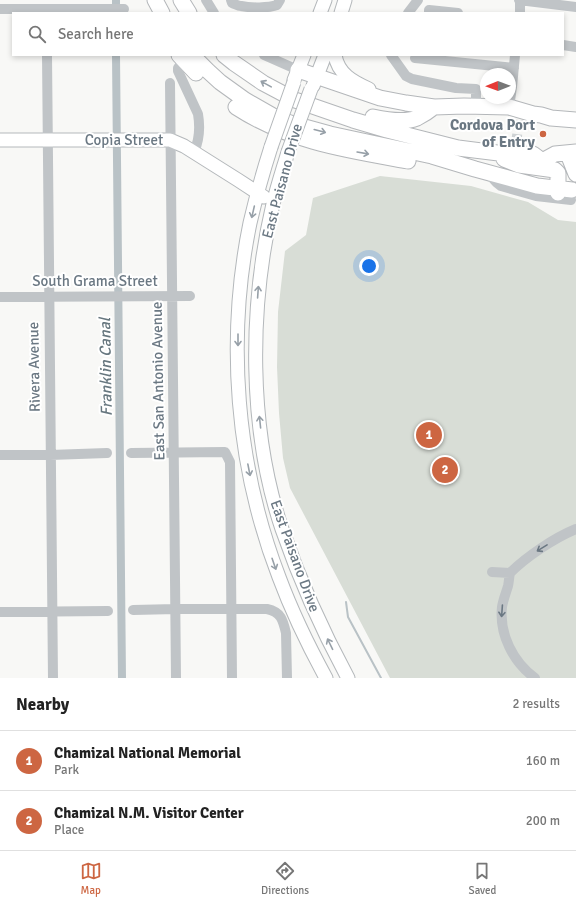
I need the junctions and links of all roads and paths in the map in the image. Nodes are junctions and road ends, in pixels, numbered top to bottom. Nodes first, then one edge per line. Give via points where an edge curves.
1 (148, 0) edge
2 (155, 0) edge
3 (181, 0) edge
4 (206, 0) edge
5 (325, 0) edge
6 (345, 0) edge
7 (418, 0) edge
8 (520, 0) edge
9 (232, 1) edge
10 (278, 2) edge
11 (46, 7) edge
12 (576, 8) edge
13 (0, 9) edge
14 (124, 9) dead end
15 (152, 12) edge
16 (161, 12) edge
17 (188, 12) edge
18 (213, 12) edge
19 (320, 12) edge
20 (341, 12) edge
21 (409, 12) edge
22 (429, 12) edge
23 (448, 12) edge
24 (520, 12) edge
25 (564, 45) edge
26 (576, 47) edge
27 (47, 56) edge
28 (225, 56) edge
29 (266, 56) edge
30 (304, 56) edge
31 (325, 56) edge
32 (335, 56) edge
33 (392, 56) edge
34 (515, 56) edge
35 (185, 57) edge
36 (415, 58) dead end
37 (514, 68) joint
38 (296, 76) junction
39 (314, 82) junction
40 (170, 83) dead end
41 (480, 89) edge
42 (480, 92) edge
43 (392, 100) junction
44 (514, 104) edge
45 (476, 106) junction
46 (434, 108) junction
47 (328, 110) junction
48 (514, 112) junction
49 (575, 120) edge
50 (0, 140) edge
51 (47, 140) junction
52 (170, 140) junction
53 (516, 144) dead end
54 (194, 152) junction
55 (496, 153) junction
56 (570, 173) edge
57 (257, 192) junction
58 (266, 235) junction
59 (172, 296) junction
60 (190, 296) dead end
61 (0, 297) edge
62 (49, 297) junction
63 (174, 452) junction
64 (107, 453) dead end
65 (131, 453) dead end
66 (0, 454) edge
67 (50, 455) junction
68 (576, 529) edge
69 (492, 572) dead end
70 (510, 573) junction
71 (176, 609) junction
72 (231, 609) junction
73 (133, 610) dead end
74 (52, 611) junction
75 (108, 611) dead end
76 (0, 612) edge
77 (53, 678) edge
78 (176, 678) edge
79 (232, 678) edge
80 (286, 678) edge
81 (326, 678) edge
82 (348, 678) edge
83 (535, 678) edge

1 - 15 highway
2 - 16 highway
3 - 17 highway
4 - 18 street
5 - 19 main road
6 - 20 main road
7 - 21 street
8 - 12 street
8 - 24 street
9 - 10 street via 241,6 267,7 272,7
11 - 13 street
11 - 14 street
22 - 23 street
25 - 26 street
27 - 51 street, Rivera Avenue
47 -> 28 highway via 295,100 263,83
29 - 38 street via 282,64
30 - 38 main road, East Paisano Drive
31 - 39 main road, East Paisano Drive
32 - 43 main road via 343,74
33 - 41 street via 406,76 412,79 456,88
34 - 37 street
35 - 54 street via 178,71 199,119 198,143
35 -> 56 highway via 212,89 236,107 254,118 307,140 431,165 493,173 512,183 535,190
36 - 37 street
38 - 39 highway
38 - 57 main road, East Paisano Drive, bridge
39 - 43 highway
39 - 58 main road, East Paisano Drive, bridge via 288,152
40 - 52 street, East San Antonio Avenue
42 - 45 street
43 - 46 highway
44 - 48 street
45 - 46 highway
45 - 48 highway
46 - 47 highway via 409,120
47 - 55 highway via 367,124 458,148
48 - 49 highway
50 - 51 main road, Copia Street
51 - 52 main road, Copia Street
51 - 62 street, Rivera Avenue
52 - 54 main road, Copia Street
52 - 59 street, East San Antonio Avenue
53 - 55 street via 514,148
54 - 57 main road, Copia Street
55 - 56 highway via 515,163 555,170 558,173
55 - 56 highway via 519,156 529,153 541,160 555,154
57 - 58 main road via 266,202 262,223
57 -> 81 main road, East Paisano Drive via 240,298 238,375 242,428 254,495 266,541 294,612
82 -> 58 main road, East Paisano Drive via 302,583 282,528 267,473 257,395 256,350 259,288
59 - 60 street, South Grama Street
59 - 62 street, South Grama Street
59 - 63 street, East San Antonio Avenue
61 - 62 street, South Grama Street
62 - 67 street, Rivera Avenue
63 - 65 street
63 - 71 street, East San Antonio Avenue
63 - 72 street via 225,452 230,462
64 - 67 street
66 - 67 street
67 - 74 street, Rivera Avenue
68 -> 70 street via 542,548
69 - 70 street
70 -> 83 street via 502,608 504,635 517,661
71 - 72 street
71 - 73 street
71 - 78 street, East San Antonio Avenue
72 - 79 street
72 - 80 street via 267,609 281,616 286,632
74 - 75 street
74 - 76 street
74 - 77 street, Rivera Avenue

